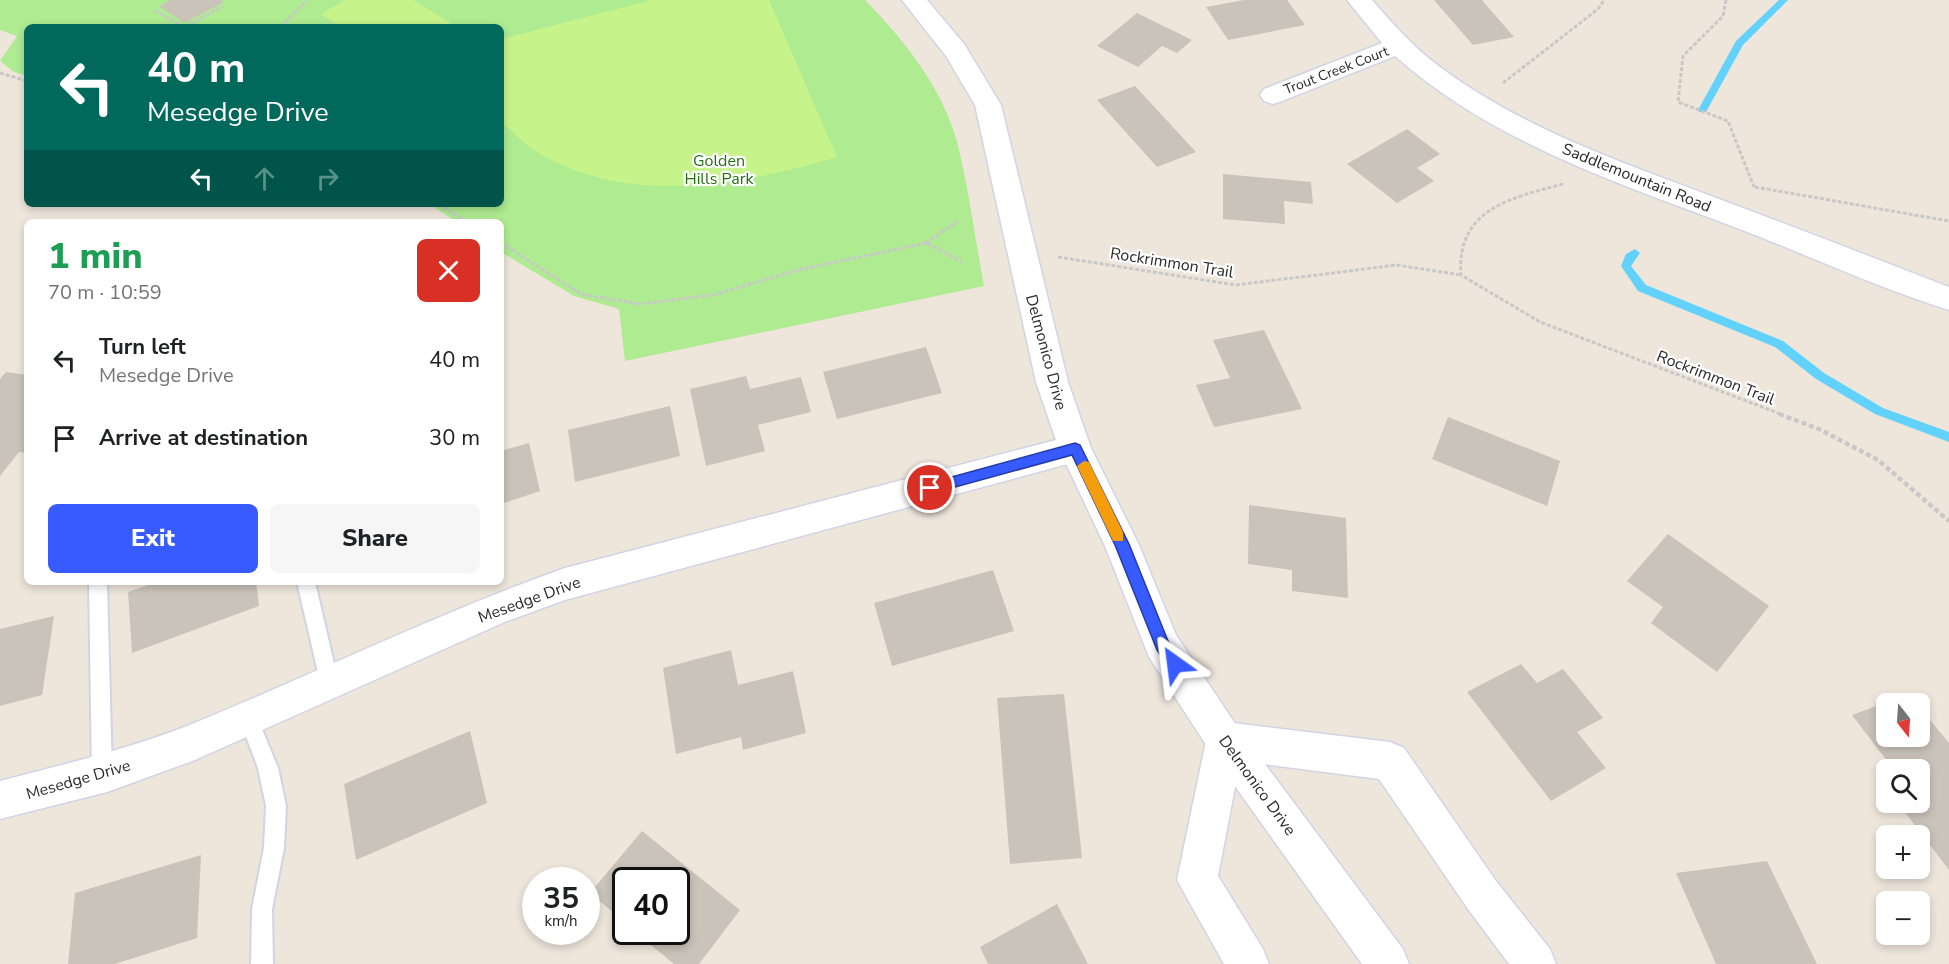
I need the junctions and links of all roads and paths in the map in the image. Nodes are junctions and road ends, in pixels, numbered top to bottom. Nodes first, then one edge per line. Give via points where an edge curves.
1 (307, 0) edge
2 (914, 0) edge
3 (1359, 0) edge
4 (1604, 0) edge
5 (1725, 0) edge
6 (223, 6) dead end
7 (154, 10) dead end
8 (179, 24) edge
9 (190, 24) edge
10 (284, 24) edge
11 (1400, 45) junction
12 (0, 73) edge
13 (24, 80) edge
14 (1273, 95) dead end
15 (1474, 105) junction
16 (1591, 160) junction
17 (1754, 187) junction
18 (444, 207) edge
19 (1737, 217) junction
20 (462, 219) edge
21 (958, 221) dead end
22 (1949, 221) edge
23 (926, 243) junction
24 (504, 245) edge
25 (1023, 251) junction
26 (962, 262) dead end
27 (1461, 275) junction
28 (1949, 299) edge
29 (1075, 449) junction
30 (1949, 521) edge
31 (98, 585) edge
32 (307, 585) edge
33 (329, 681) junction
34 (248, 718) junction
35 (1225, 741) junction
36 (102, 775) junction
37 (0, 800) edge
38 (262, 964) edge
39 (1248, 964) edge
40 (1388, 964) edge
41 (1535, 964) edge

1 - 10 path
2 - 25 street, Delmonico Drive via 942,29 988,105
3 - 11 street, Saddlemountain Road
4 - 15 path via 1598,9
5 - 17 path via 1723,16 1683,56 1678,102 1728,121
6 - 9 path
7 - 8 path
11 - 14 street, Trout Creek Court
11 - 15 street, Saddlemountain Road
12 - 13 path
15 - 16 street, Saddlemountain Road
16 - 19 street, Saddlemountain Road
16 - 27 path via 1571,182 1490,209 1469,233 1460,252
17 - 19 path
17 - 22 path
18 - 20 path
19 - 28 street, Saddlemountain Road
21 - 23 path
23 - 24 path via 798,270 713,295 639,304 581,294
23 - 26 path
25 - 27 path, Rockrimmon Trail via 1236,285 1397,265
25 - 29 street, Delmonico Drive via 1052,382
27 - 30 path, Rockrimmon Trail via 1540,322 1819,429 1878,460
29 - 33 street, Mesedge Drive via 565,584 496,609
29 - 35 street, Delmonico Drive via 1122,544 1162,645
31 - 36 lane
32 - 33 lane
33 - 34 street, Mesedge Drive
34 - 36 street, Mesedge Drive
34 - 38 lane via 268,768 276,806 274,848 262,909
35 - 39 street via 1197,880
35 - 40 street, Delmonico Drive
35 - 41 street via 1390,761 1482,895
36 - 37 street, Mesedge Drive

